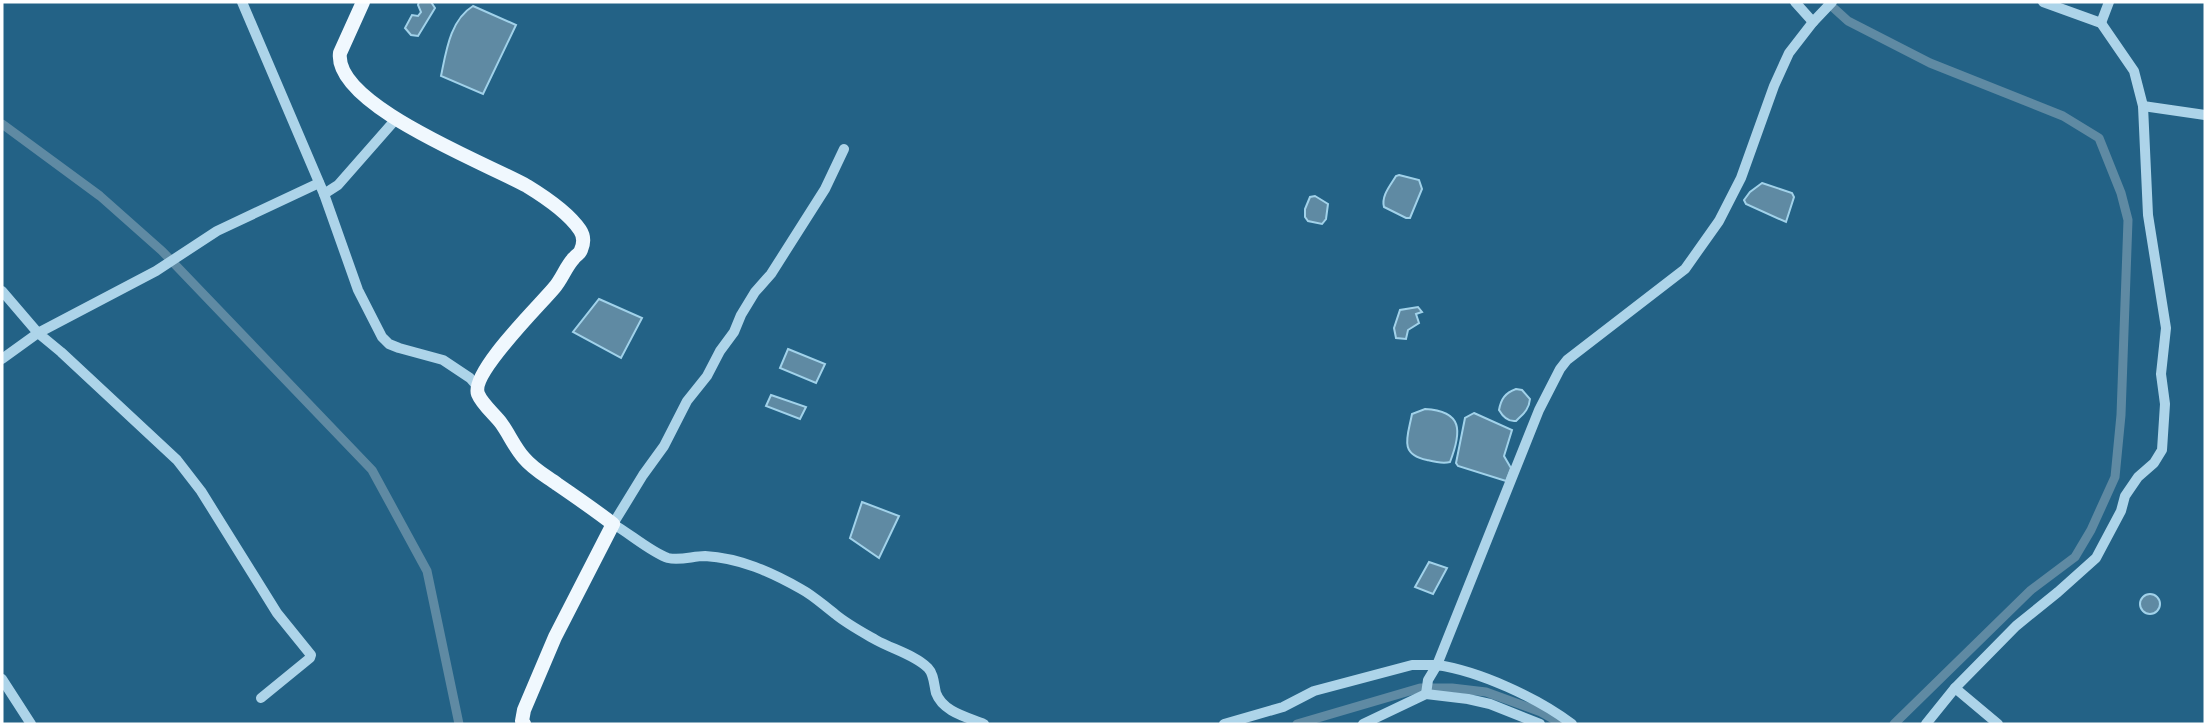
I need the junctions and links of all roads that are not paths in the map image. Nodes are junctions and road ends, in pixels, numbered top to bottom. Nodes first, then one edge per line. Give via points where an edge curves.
1 (242, 2) edge
2 (363, 2) edge
3 (1795, 2) edge
4 (1832, 2) edge
5 (2043, 2) edge
6 (2109, 2) edge
7 (1813, 22) junction
8 (2101, 23) junction
9 (2143, 106) junction
10 (2205, 116) edge
11 (396, 119) junction
12 (844, 149) dead end
13 (321, 189) junction
14 (2, 291) edge
15 (38, 334) junction
16 (2, 359) edge
17 (477, 386) junction
18 (613, 524) junction
19 (1437, 665) junction
20 (2, 679) edge
21 (1427, 688) junction
22 (1955, 688) junction
23 (261, 698) dead end
24 (31, 724) edge
25 (524, 724) edge
26 (984, 724) edge
27 (1224, 724) edge
28 (1363, 724) edge
29 (1540, 724) edge
30 (1572, 724) edge
31 (1926, 724) edge
32 (1998, 724) edge

1 - 13 street
2 - 11 main road via 340,53 341,67 362,93
3 - 7 street
4 - 7 street
5 - 8 street
6 - 8 street
7 - 19 street via 1789,53 1729,203 1685,269 1560,369 1539,410
8 - 9 street via 2134,71
9 - 10 street
9 - 22 street via 2148,215 2166,328 2162,450 2125,496 2096,558 2016,626
11 - 13 street via 338,185
11 - 17 main road via 536,191 570,219 583,237 581,250 561,279 506,340
12 - 18 street via 825,189 755,292
13 - 15 street via 216,231 156,271
13 - 17 street via 358,290 382,337 399,348 443,360
14 - 15 street
15 - 16 street
15 - 23 street via 177,460 277,613 309,653 310,658
17 - 18 main road via 479,396 523,458
18 - 25 main road via 555,638 524,710
18 - 26 street via 667,558 732,560 802,589 876,640 922,664 930,670 944,705
19 - 21 street
19 - 27 street via 1412,665 1314,691 1283,707
19 - 30 street via 1487,680 1551,708
20 - 24 street
21 - 28 street
21 - 29 street via 1490,704
22 - 31 street
22 - 32 street

